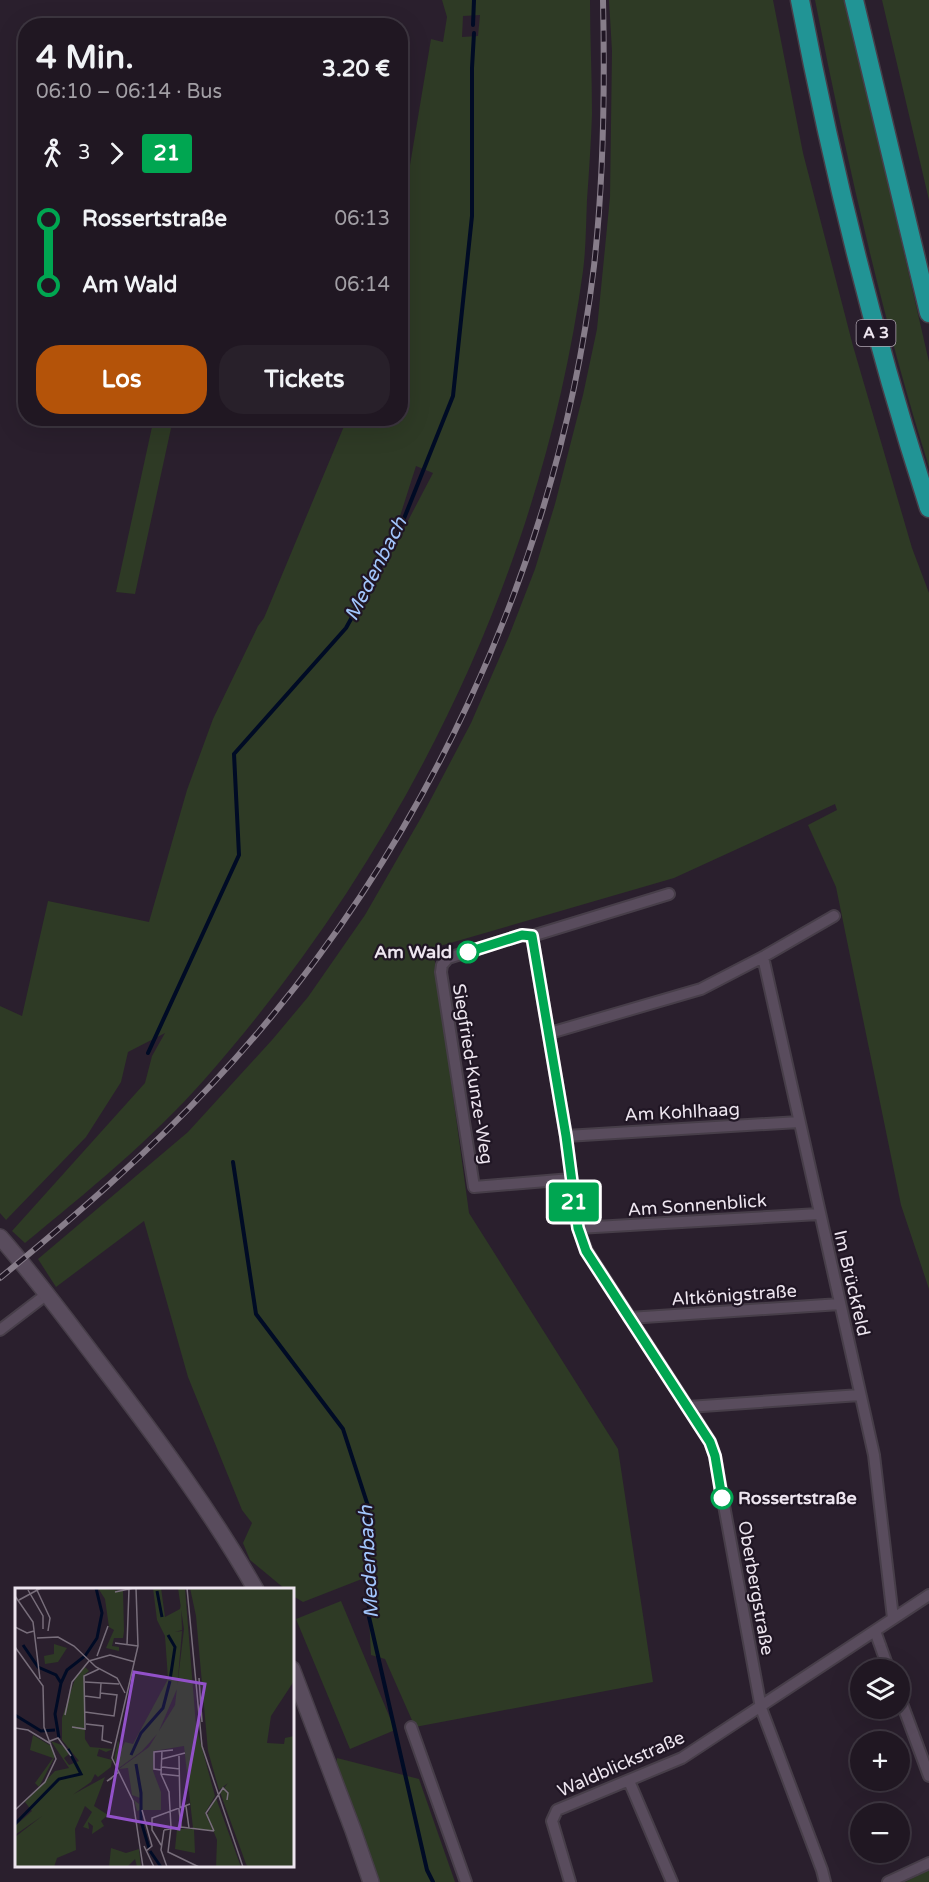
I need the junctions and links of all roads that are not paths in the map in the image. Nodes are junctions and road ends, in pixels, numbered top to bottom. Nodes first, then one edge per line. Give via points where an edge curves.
1 (800, 0) edge
2 (854, 0) edge
3 (929, 313) edge
4 (929, 508) edge
5 (669, 894) dead end
6 (834, 916) dead end
7 (532, 936) junction
8 (763, 957) junction
9 (550, 1033) junction
10 (799, 1122) junction
11 (566, 1136) junction
12 (571, 1179) junction
13 (819, 1214) junction
14 (578, 1228) junction
15 (0, 1236) edge
16 (47, 1294) junction
17 (840, 1304) junction
18 (629, 1318) junction
19 (0, 1330) edge
20 (860, 1395) junction
21 (688, 1407) junction
22 (255, 1588) edge
23 (929, 1595) edge
24 (893, 1618) junction
25 (875, 1631) junction
26 (885, 1659) edge
27 (294, 1674) edge
28 (761, 1708) junction
29 (908, 1719) edge
30 (411, 1727) dead end
31 (929, 1776) edge
32 (629, 1781) junction
33 (929, 1863) edge
34 (370, 1882) edge
35 (466, 1882) edge
36 (570, 1882) edge
37 (672, 1882) edge
38 (825, 1882) edge
39 (888, 1882) edge

1 - 4 highway, A 3 via 862,280
2 - 3 highway
5 - 7 street
6 - 8 street
7 - 9 street, Oberbergstraße
7 - 12 street, Siegfried-Kunze-Weg via 522,935 448,958 442,965 467,1152 474,1187
8 - 9 street via 701,989
8 - 10 street, Im Brückfeld
9 - 11 street, Oberbergstraße
10 - 11 street, Am Kohlhaag
10 - 13 street, Im Brückfeld
11 - 12 street, Oberbergstraße
12 - 14 street, Oberbergstraße
13 - 14 street, Am Sonnenblick
13 - 17 street, Im Brückfeld
14 - 18 street, Oberbergstraße via 586,1251
15 - 16 main road
16 - 19 street
16 - 22 main road via 144,1422
17 - 18 street, Altkönigstraße
17 - 20 street, Im Brückfeld
18 - 21 street, Oberbergstraße
20 - 21 street
20 - 24 street, Im Brückfeld via 874,1455
21 - 28 street, Oberbergstraße via 715,1456
23 - 24 street, Waldblickstraße
24 - 25 street, Waldblickstraße
25 - 26 street
25 - 28 street, Waldblickstraße
27 - 34 main road
28 - 32 street, Waldblickstraße via 681,1758
28 - 38 street, Oberbergstraße
29 - 31 street
30 - 35 street
32 - 36 street, Waldblickstraße via 557,1810 552,1821
32 - 37 street
33 - 39 street

